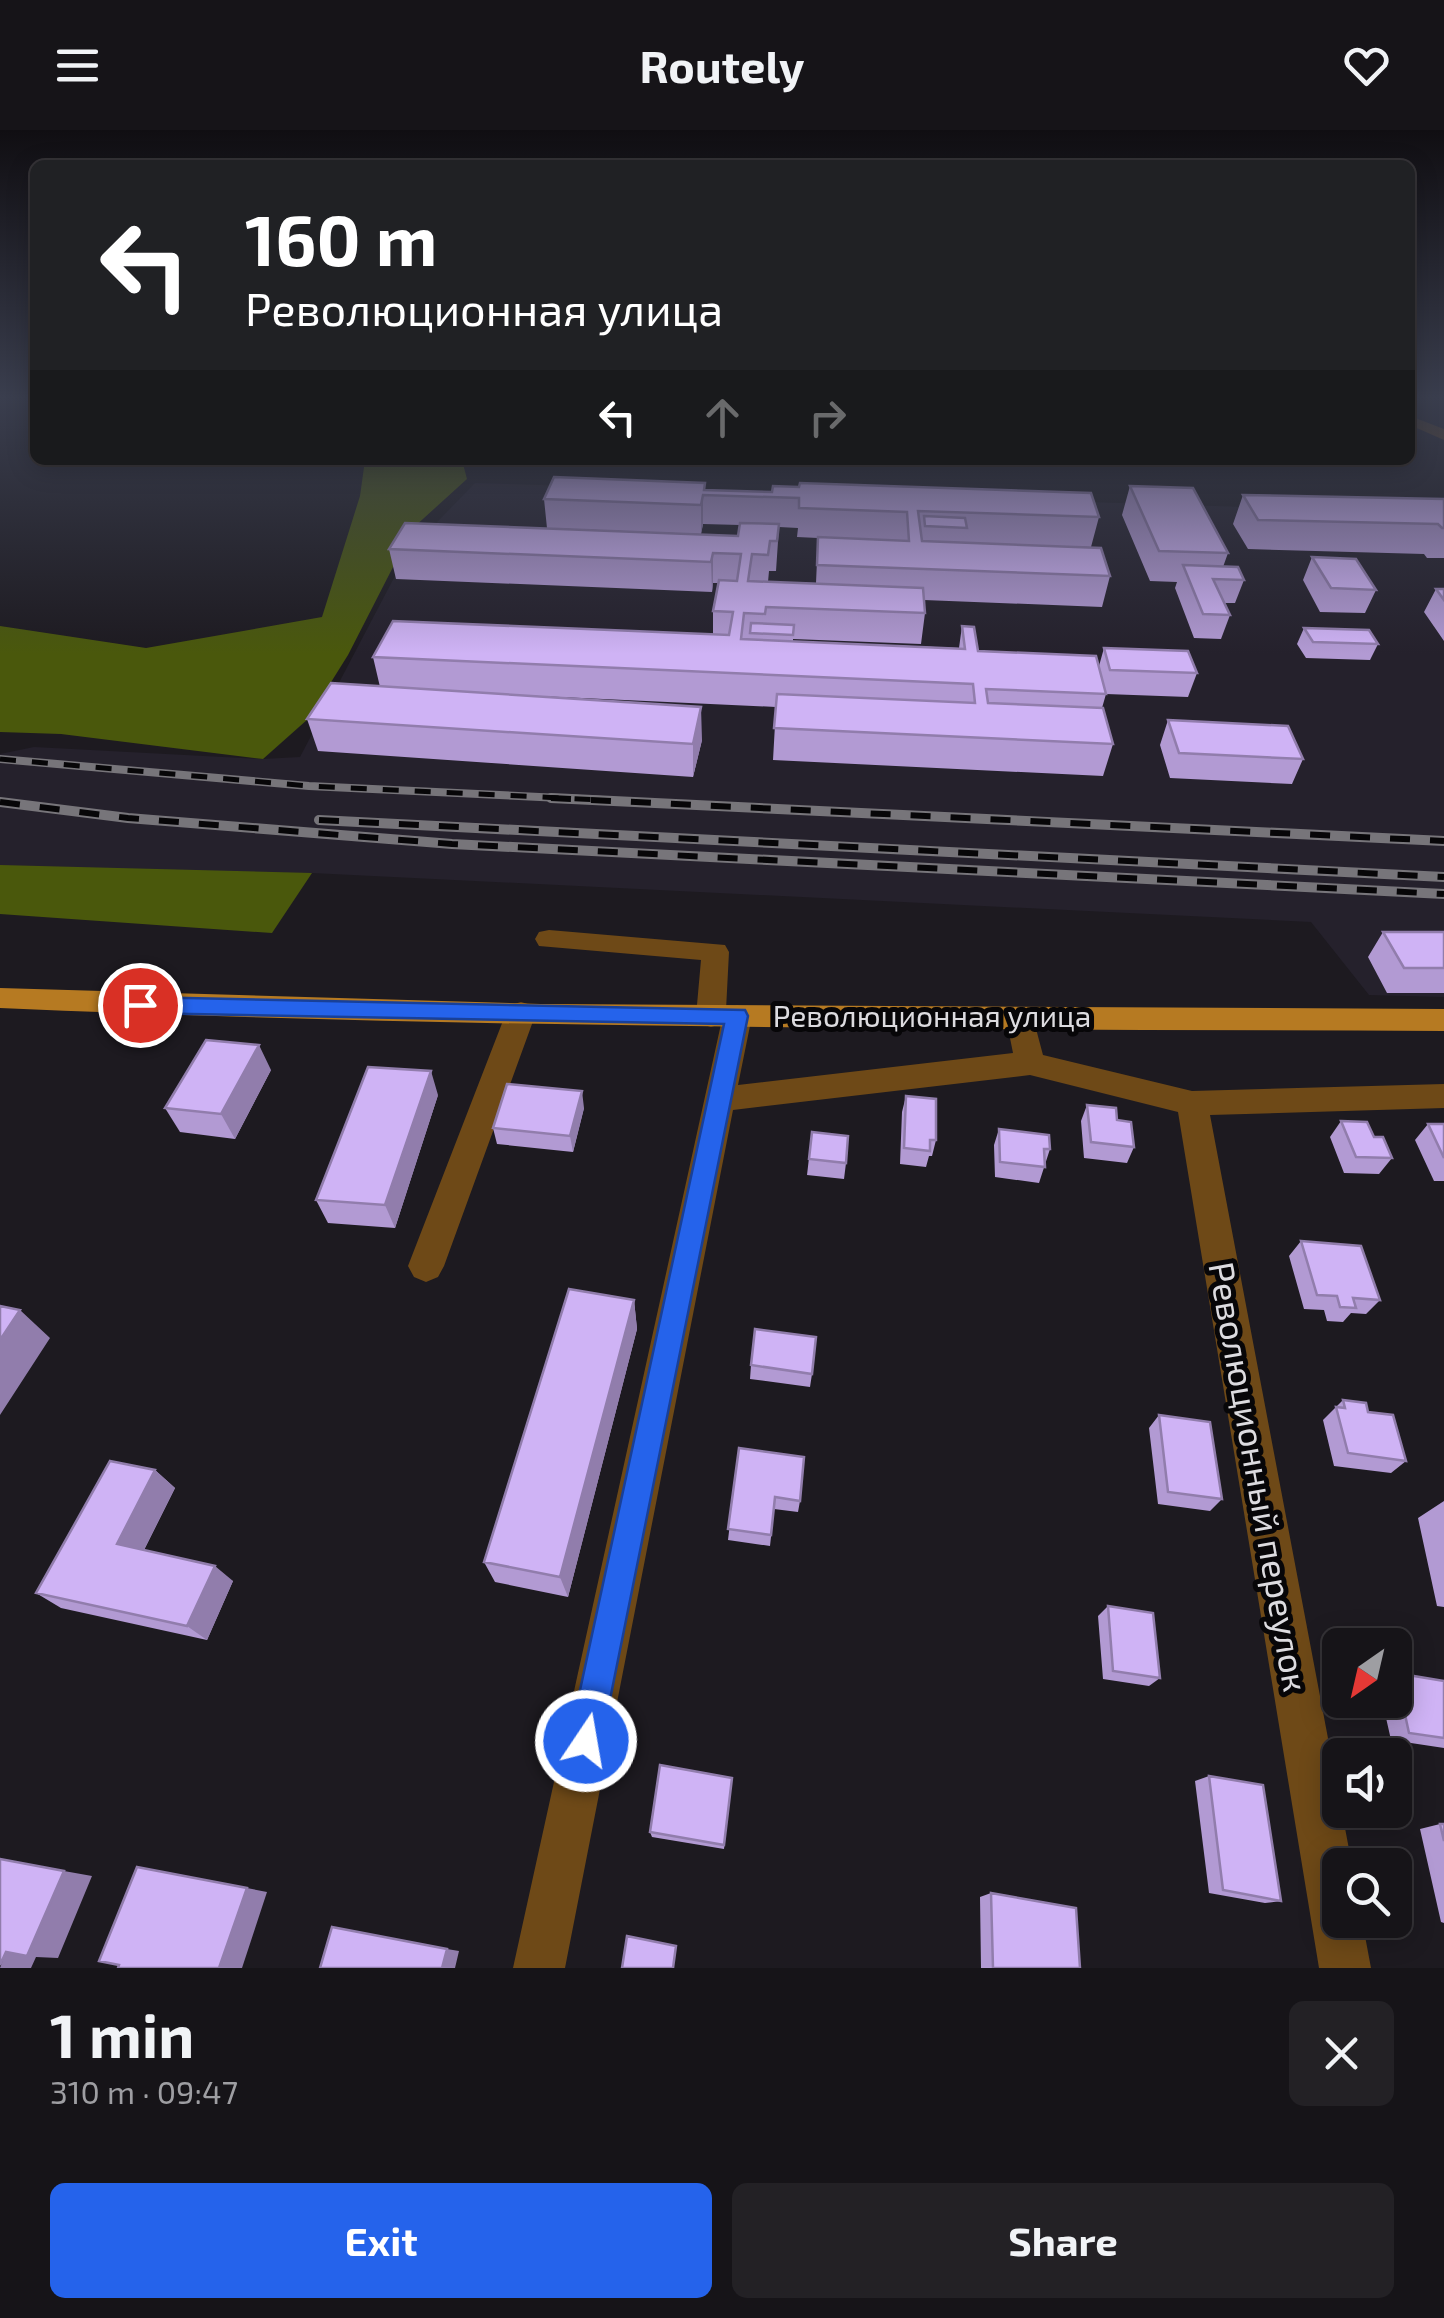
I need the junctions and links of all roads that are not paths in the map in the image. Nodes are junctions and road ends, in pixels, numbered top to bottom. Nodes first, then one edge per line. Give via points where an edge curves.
1 (549, 940) dead end
2 (0, 998) edge
3 (521, 1013) junction
4 (724, 1016) junction
5 (1021, 1018) junction
6 (1444, 1020) edge
7 (1030, 1063) junction
8 (1444, 1096) edge
9 (720, 1098) junction
10 (1192, 1103) junction
11 (426, 1266) dead end
12 (539, 1968) edge
13 (1345, 1968) edge

1 - 4 street via 715,952
2 - 3 main road, Революционная улица
3 - 4 main road, Революционная улица
3 - 11 street
4 - 5 main road, Революционная улица
4 - 9 street
5 - 6 main road, Революционная улица
5 - 7 street
7 - 9 street
7 - 10 street
8 - 10 street
9 - 12 street
10 - 13 street, Революционный переулок

